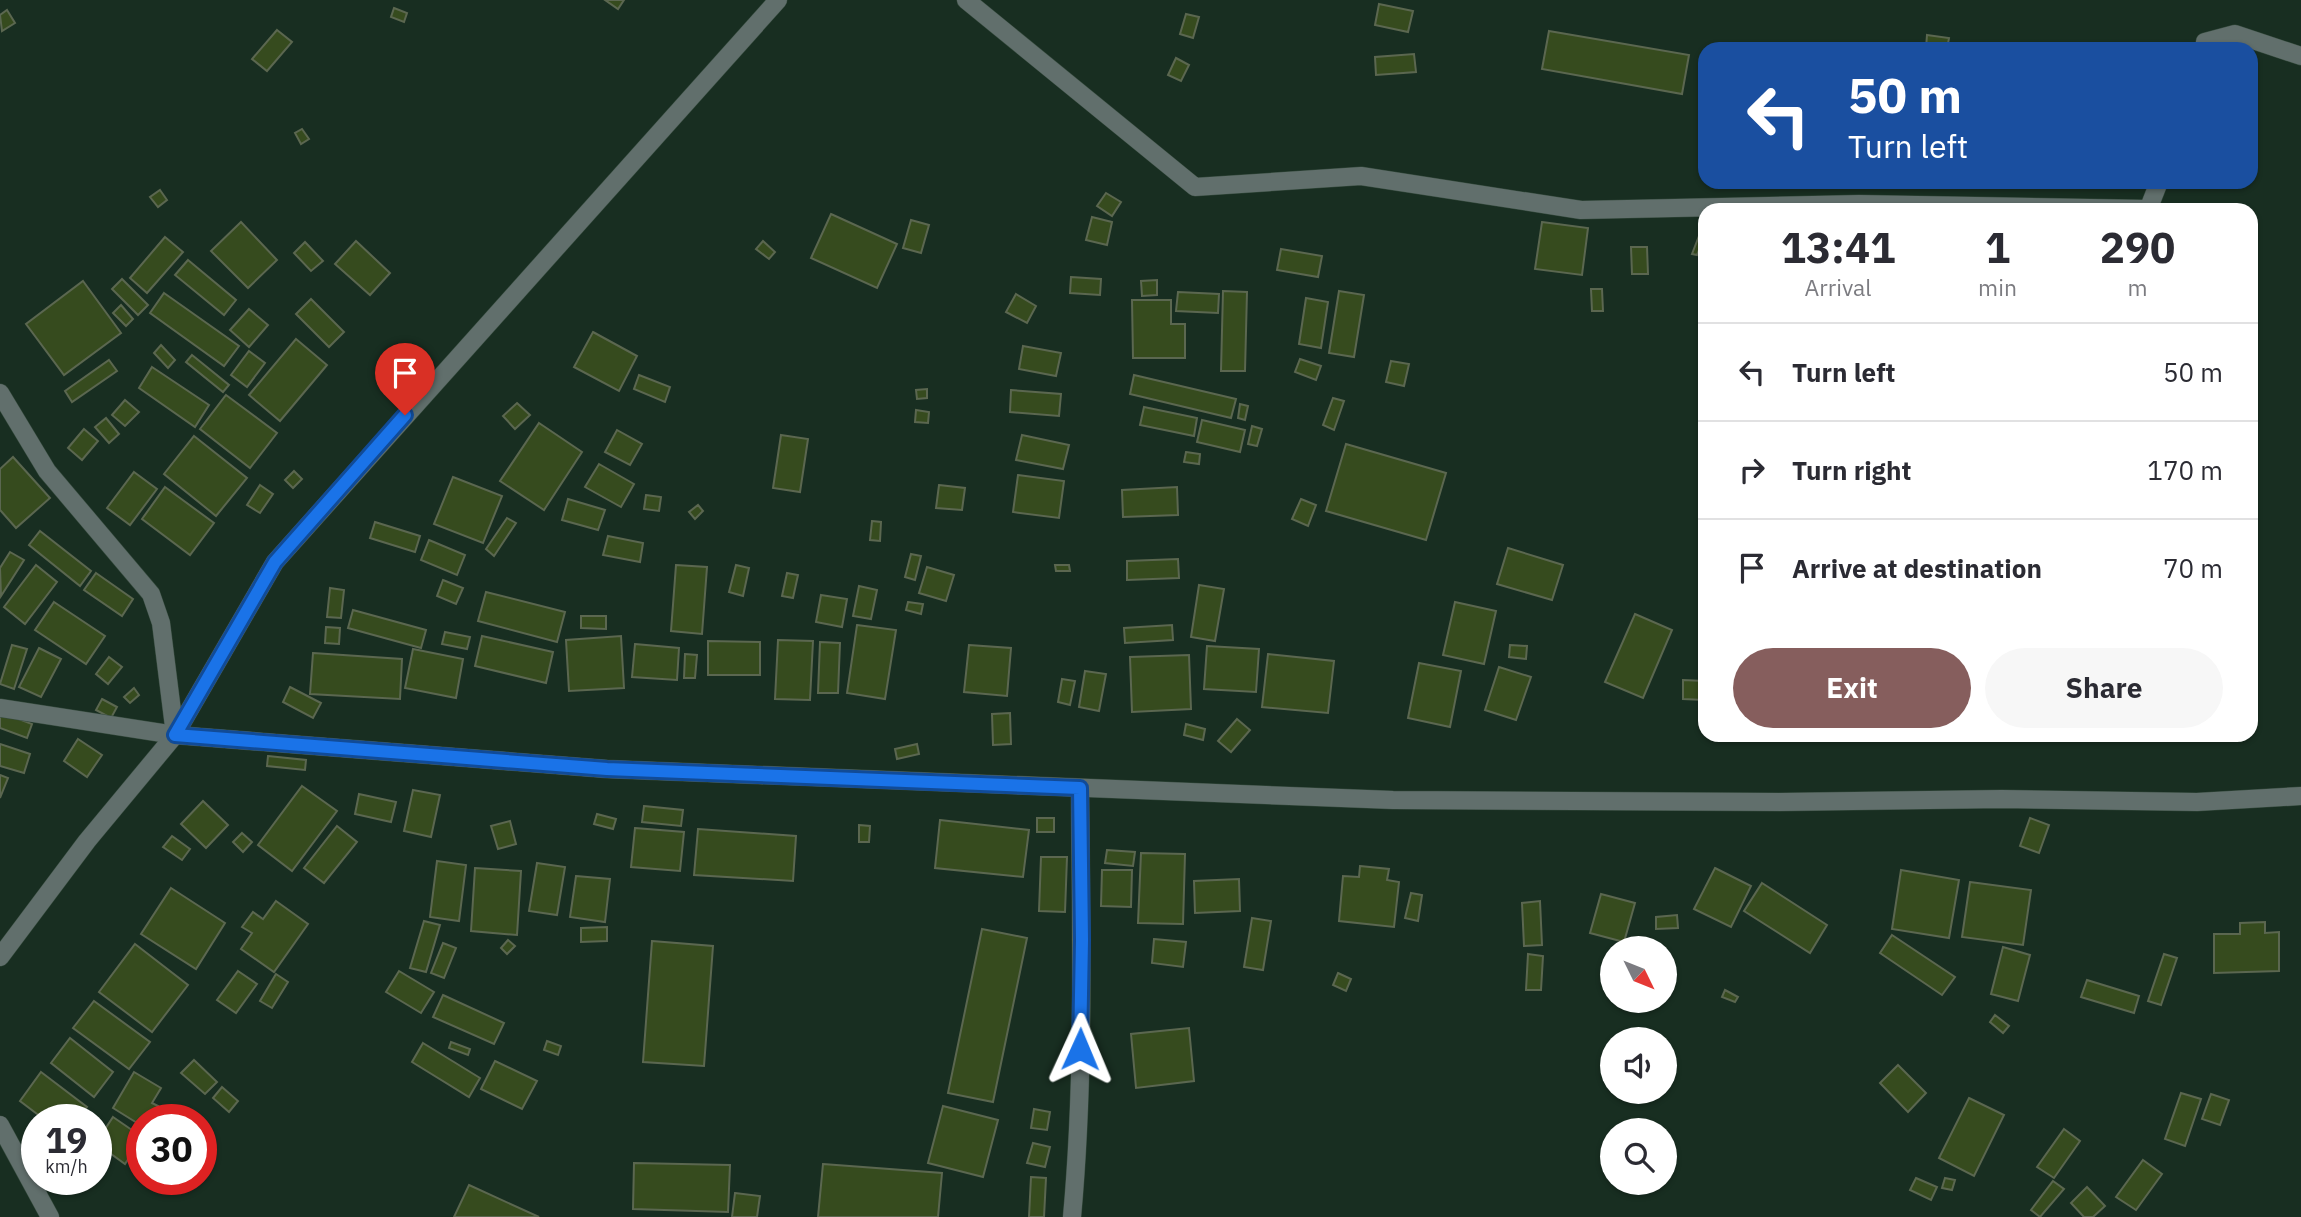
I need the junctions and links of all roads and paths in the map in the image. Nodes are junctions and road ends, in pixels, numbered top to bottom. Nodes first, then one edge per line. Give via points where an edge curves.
1 (778, 0) edge
2 (966, 0) edge
3 (2205, 42) edge
4 (2301, 56) edge
5 (1698, 207) edge
6 (0, 393) edge
7 (0, 708) edge
8 (175, 735) junction
9 (1080, 788) junction
10 (2301, 796) edge
11 (0, 957) edge
12 (0, 1125) edge
13 (50, 1217) edge
14 (1072, 1217) edge

1 - 8 street via 275,562
2 - 5 street via 1195,187 1361,176 1581,210
3 - 4 street via 2235,34
6 - 8 street via 47,471 151,594 161,623
7 - 8 street
8 - 9 street via 607,769
8 - 11 street
9 - 10 street via 1407,800 2197,802
9 - 14 street via 1078,1157
12 - 13 street

